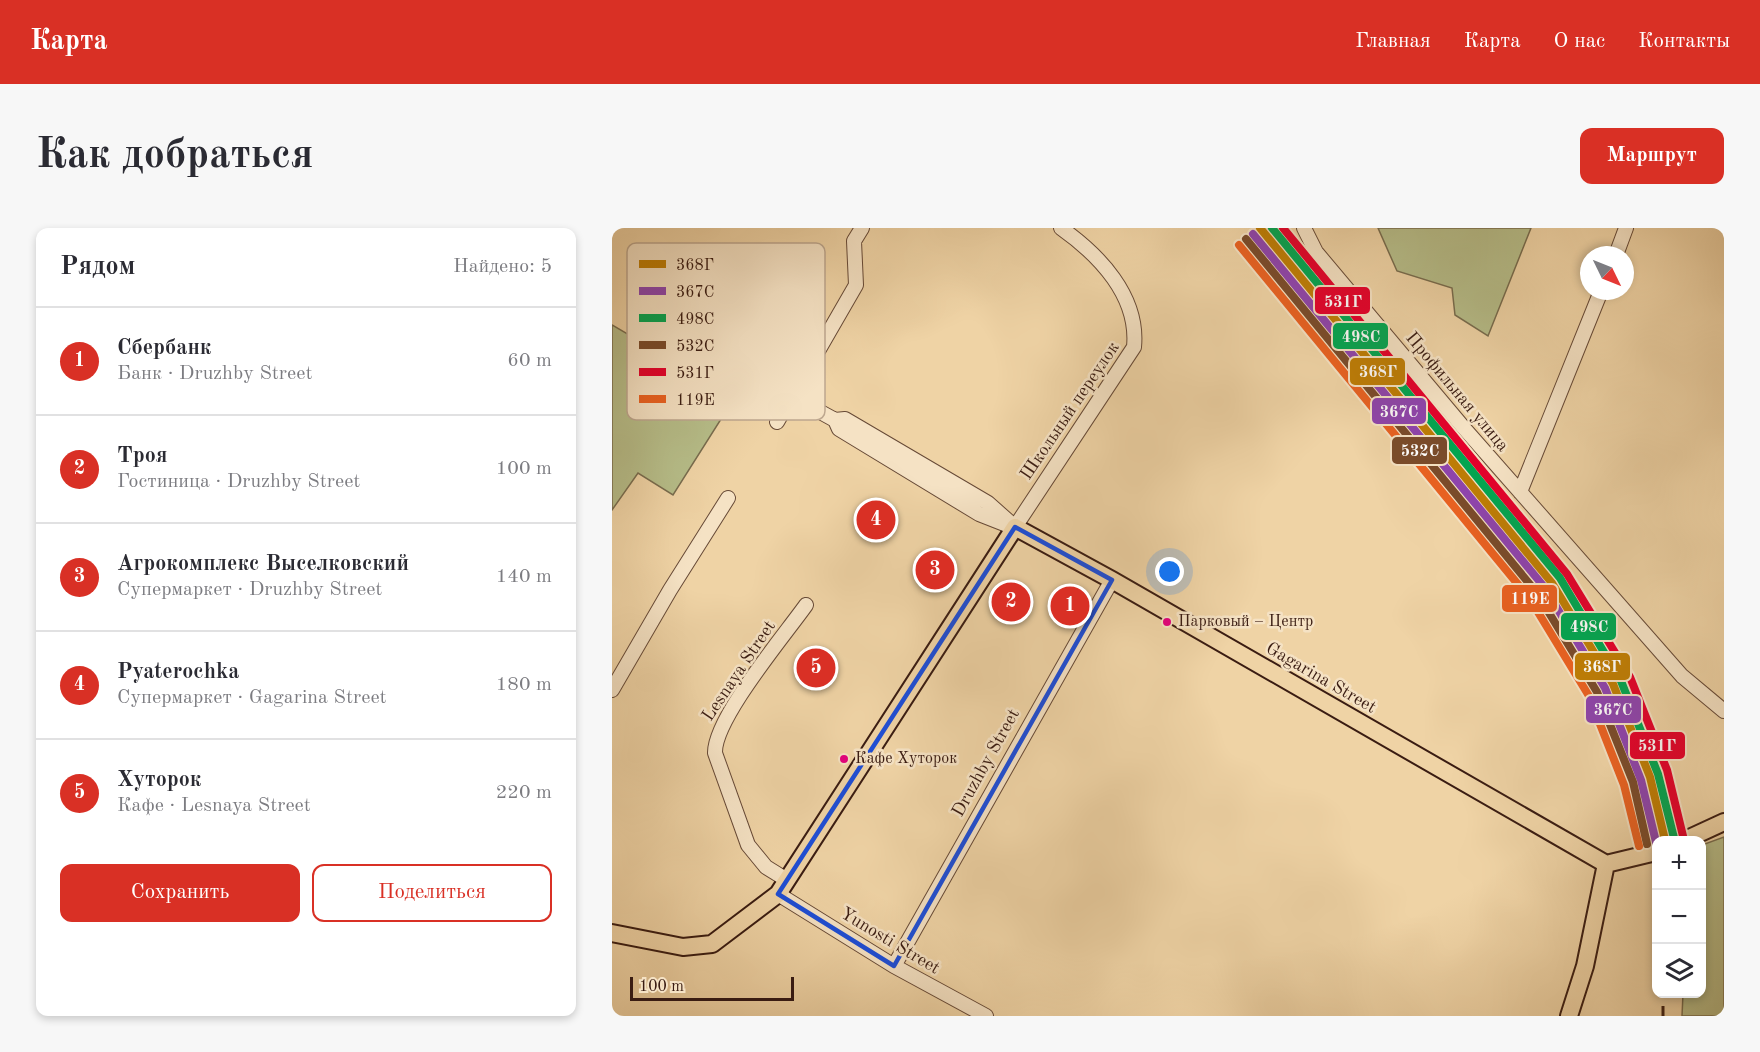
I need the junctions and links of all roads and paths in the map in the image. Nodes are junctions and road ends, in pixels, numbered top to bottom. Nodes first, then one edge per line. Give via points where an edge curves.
1 (862, 228) edge
2 (1061, 228) edge
3 (1304, 228) edge
4 (1626, 228) edge
5 (1619, 246) edge
6 (1597, 300) edge
7 (825, 340) edge
8 (825, 415) edge
9 (1520, 492) junction
10 (728, 498) dead end
11 (1015, 527) junction
12 (1112, 580) junction
13 (806, 605) dead end
14 (612, 690) edge
15 (1724, 711) edge
16 (1724, 822) edge
17 (1694, 836) edge
18 (1652, 853) edge
19 (1606, 864) junction
20 (783, 887) junction
21 (612, 933) edge
22 (894, 966) junction
23 (986, 1016) edge
24 (1569, 1016) edge

1 - 7 street via 854,241 856,285
2 - 11 street, Школьный переулок via 1086,246 1110,272 1128,303 1136,333 1134,346
3 - 9 street, Профильная улица via 1316,252
4 - 5 street
6 - 9 street, Профильная улица
8 - 11 street, Gagarina Street via 835,420 839,429 980,514
9 - 15 street, Профильная улица via 1682,676
10 - 14 street
11 - 12 main road, Gagarina Street
11 - 20 main road
12 - 19 main road, Gagarina Street
12 - 22 street, Druzhby Street
13 - 20 street, Lesnaya Street via 744,690 714,741 748,845
16 - 17 main road
18 - 19 main road
19 - 24 main road via 1585,966
20 - 21 main road via 712,944 683,947
20 - 22 street, Yunosti Street
22 - 23 street, Yunosti Street

